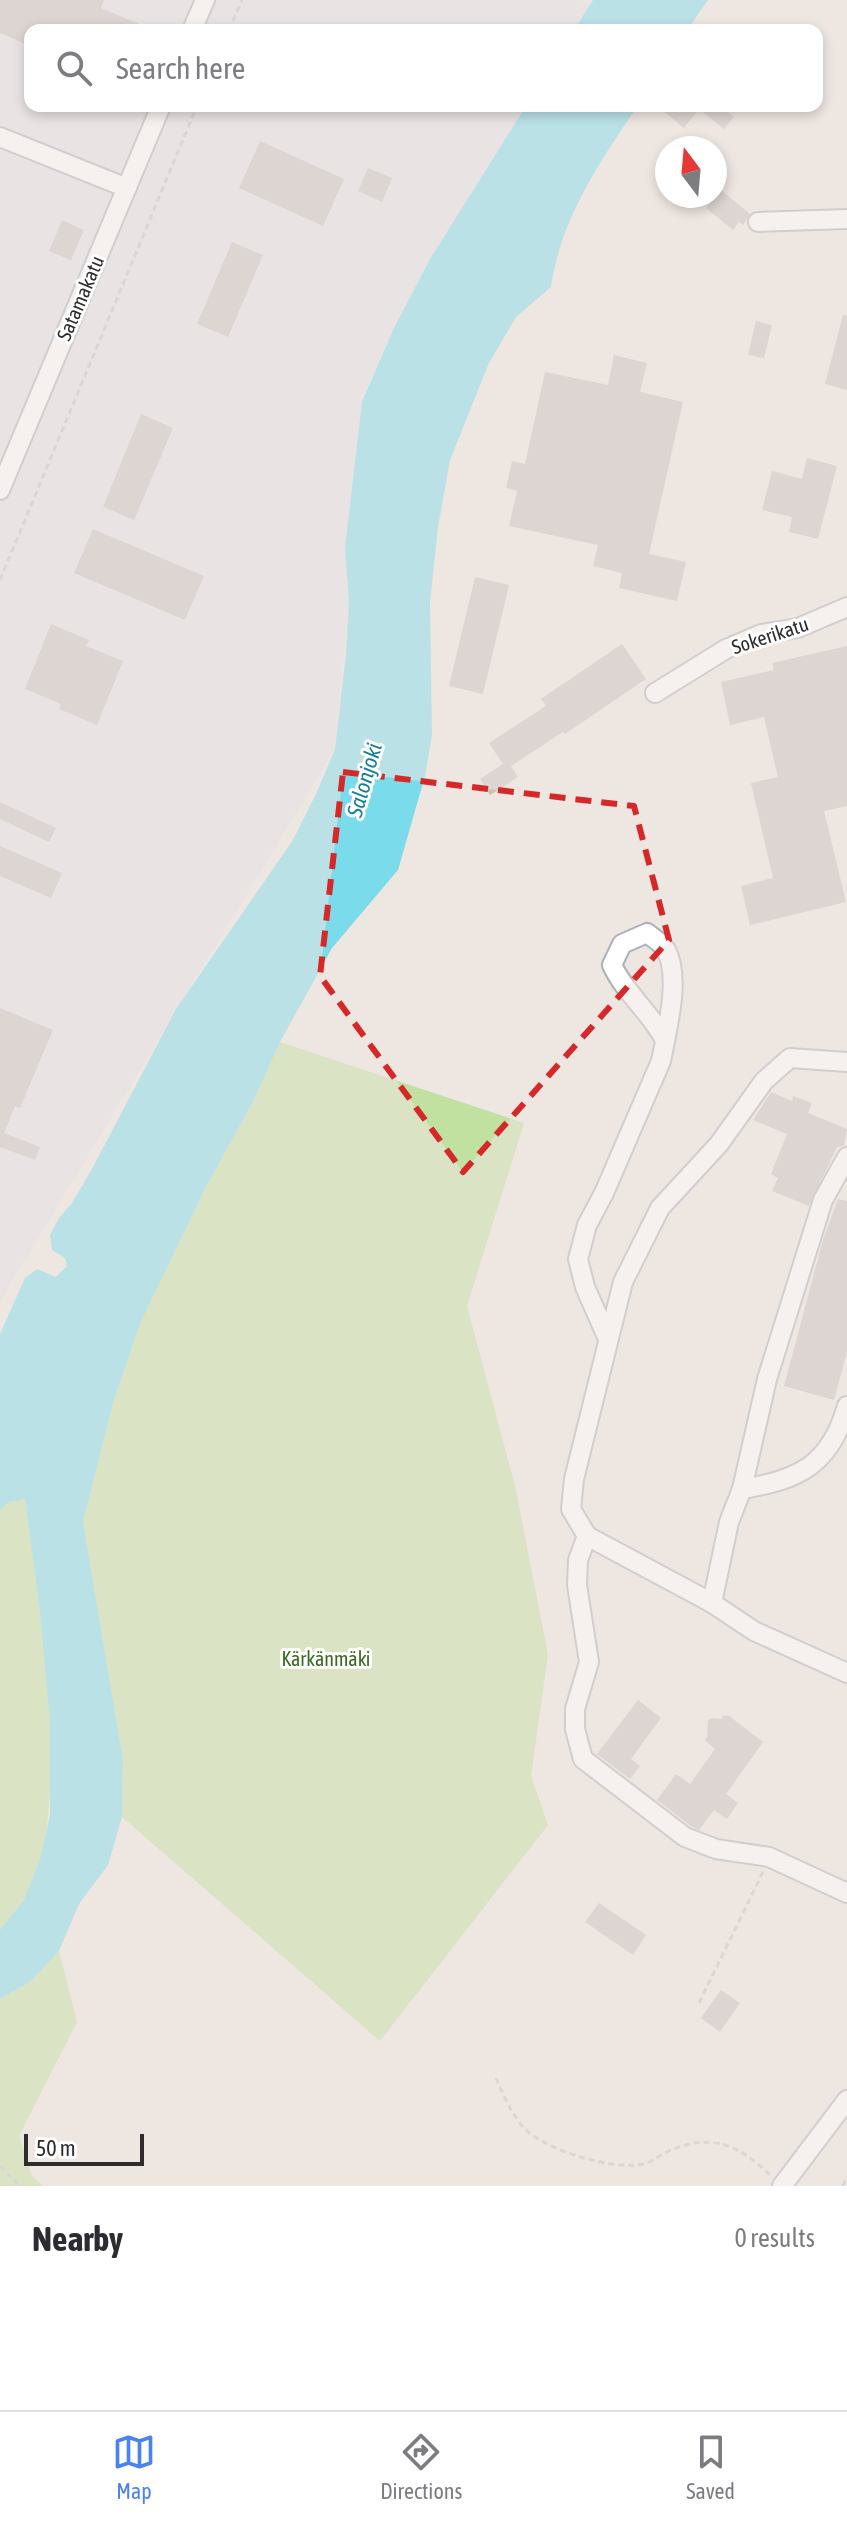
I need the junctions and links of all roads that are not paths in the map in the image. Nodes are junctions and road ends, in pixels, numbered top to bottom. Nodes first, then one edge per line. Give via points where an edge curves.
1 (205, 0) edge
2 (195, 24) edge
3 (159, 112) edge
4 (0, 137) edge
5 (127, 188) junction
6 (847, 219) edge
7 (758, 222) dead end
8 (0, 490) edge
9 (847, 607) edge
10 (655, 693) dead end
11 (665, 1040) junction
12 (847, 1062) edge
13 (847, 1157) edge
14 (608, 1339) junction
15 (847, 1406) edge
16 (742, 1489) junction
17 (587, 1536) junction
18 (712, 1603) junction
19 (847, 1673) edge
20 (847, 1893) edge
21 (847, 2100) edge
22 (782, 2186) edge

1 - 2 street
3 - 5 street, Satamakatu
4 - 5 street
5 - 8 street, Satamakatu
6 - 7 street
9 - 10 street, Sokerikatu via 726,649
11 - 11 street via 674,971 665,947 647,933 622,944 612,965
11 - 14 street via 661,1061 587,1225 578,1259
12 - 14 street via 790,1058 764,1081 719,1144 660,1208 623,1282
13 - 16 street via 823,1200 810,1239 767,1379
14 - 17 street via 574,1479 571,1509
15 - 16 street via 827,1452 797,1475
16 - 18 street via 729,1522
17 - 18 street
17 - 20 street via 578,1560 577,1585 589,1662 575,1709 583,1759 685,1837 716,1849 769,1857
18 - 19 street via 754,1631
21 - 22 street

